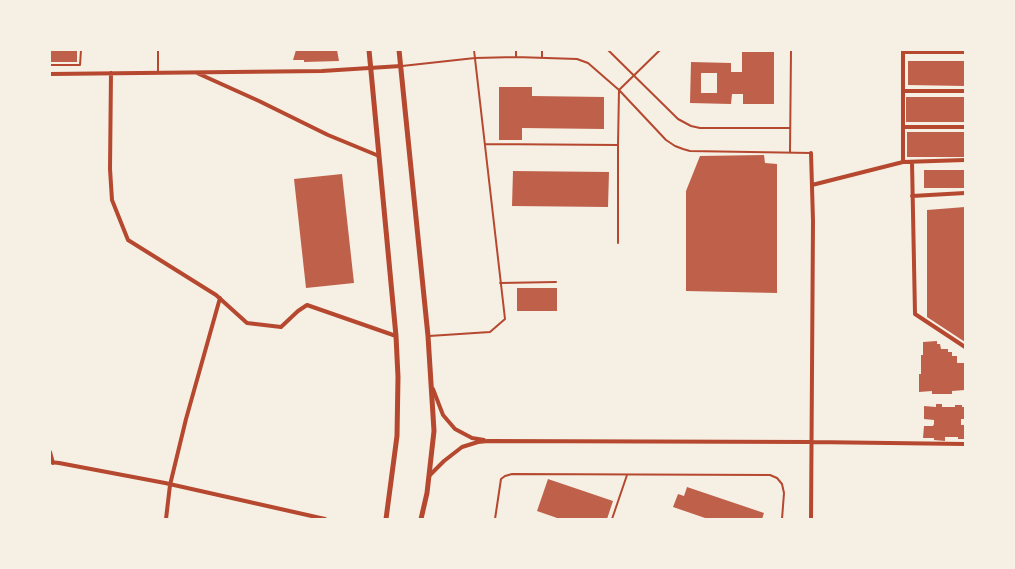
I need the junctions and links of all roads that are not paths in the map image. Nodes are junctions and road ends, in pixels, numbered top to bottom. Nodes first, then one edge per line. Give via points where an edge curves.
1 (81, 50) edge
2 (158, 50) edge
3 (369, 50) edge
4 (399, 50) edge
5 (474, 50) edge
6 (516, 50) edge
7 (542, 50) edge
8 (608, 50) edge
9 (660, 50) edge
10 (791, 50) edge
11 (903, 51) edge
12 (965, 52) edge
13 (516, 57) junction
14 (475, 58) junction
15 (542, 58) junction
16 (50, 65) edge
17 (401, 66) junction
18 (371, 69) junction
19 (158, 72) junction
20 (195, 72) junction
21 (111, 73) junction
22 (50, 74) edge
23 (634, 76) junction
24 (619, 90) junction
25 (903, 91) junction
26 (965, 91) edge
27 (904, 127) junction
28 (965, 127) edge
29 (790, 128) junction
30 (485, 144) junction
31 (618, 145) junction
32 (790, 152) junction
33 (811, 153) joint
34 (379, 156) junction
35 (965, 160) edge
36 (903, 162) junction
37 (912, 162) junction
38 (812, 185) junction
39 (965, 193) edge
40 (912, 196) junction
41 (618, 243) dead end
42 (556, 282) dead end
43 (500, 283) junction
44 (220, 298) junction
45 (396, 336) junction
46 (428, 336) junction
47 (965, 347) edge
48 (431, 386) junction
49 (488, 441) junction
50 (812, 442) junction
51 (965, 444) edge
52 (50, 452) edge
53 (52, 462) edge
54 (627, 474) junction
55 (429, 476) junction
56 (170, 485) junction
57 (166, 519) edge
58 (325, 519) edge
59 (386, 519) edge
60 (421, 519) edge
61 (495, 519) edge
62 (612, 519) edge
63 (782, 519) edge
64 (811, 519) edge

1 - 16 lane via 80,65
2 - 19 lane
3 - 18 street
4 - 17 street
5 - 14 lane
6 - 13 lane
7 - 15 lane
8 - 23 lane
9 - 23 lane
10 - 29 lane
11 - 12 street
11 - 25 street
13 - 14 lane
13 - 15 lane
14 - 17 lane
14 - 30 lane
15 - 24 lane via 584,60
17 - 18 street
17 - 46 street
18 - 20 street
18 - 34 street
19 - 20 street
19 - 21 street
20 - 34 street via 328,135
21 - 22 street
21 - 44 street via 112,200 128,240
23 - 24 lane
23 - 29 lane via 678,119 691,126
24 - 31 lane
24 - 32 lane via 666,140 683,149
25 - 26 street
25 - 27 street
27 - 28 street
27 - 36 street
29 - 32 lane
30 - 31 lane
30 - 43 lane
31 - 41 lane
32 - 33 lane
33 - 38 street
34 - 45 street
35 - 37 street
36 - 37 street
36 - 38 street
37 - 40 street
38 - 50 street
39 - 40 street
40 - 47 street via 915,314
42 - 43 lane
43 - 46 lane via 505,319 490,332
44 - 45 street via 247,323 281,328 307,305
44 - 56 street
45 - 59 street via 397,436
46 - 48 street
48 - 49 street via 443,415 455,429 472,438
48 - 55 street via 434,431
49 - 50 street
49 - 55 street via 462,447
50 - 51 street
50 - 64 street
52 - 53 street
53 - 56 street
54 - 61 lane via 505,476 501,479
54 - 62 lane
54 - 63 lane via 770,475 782,484
55 - 60 street
56 - 57 street
56 - 58 street

